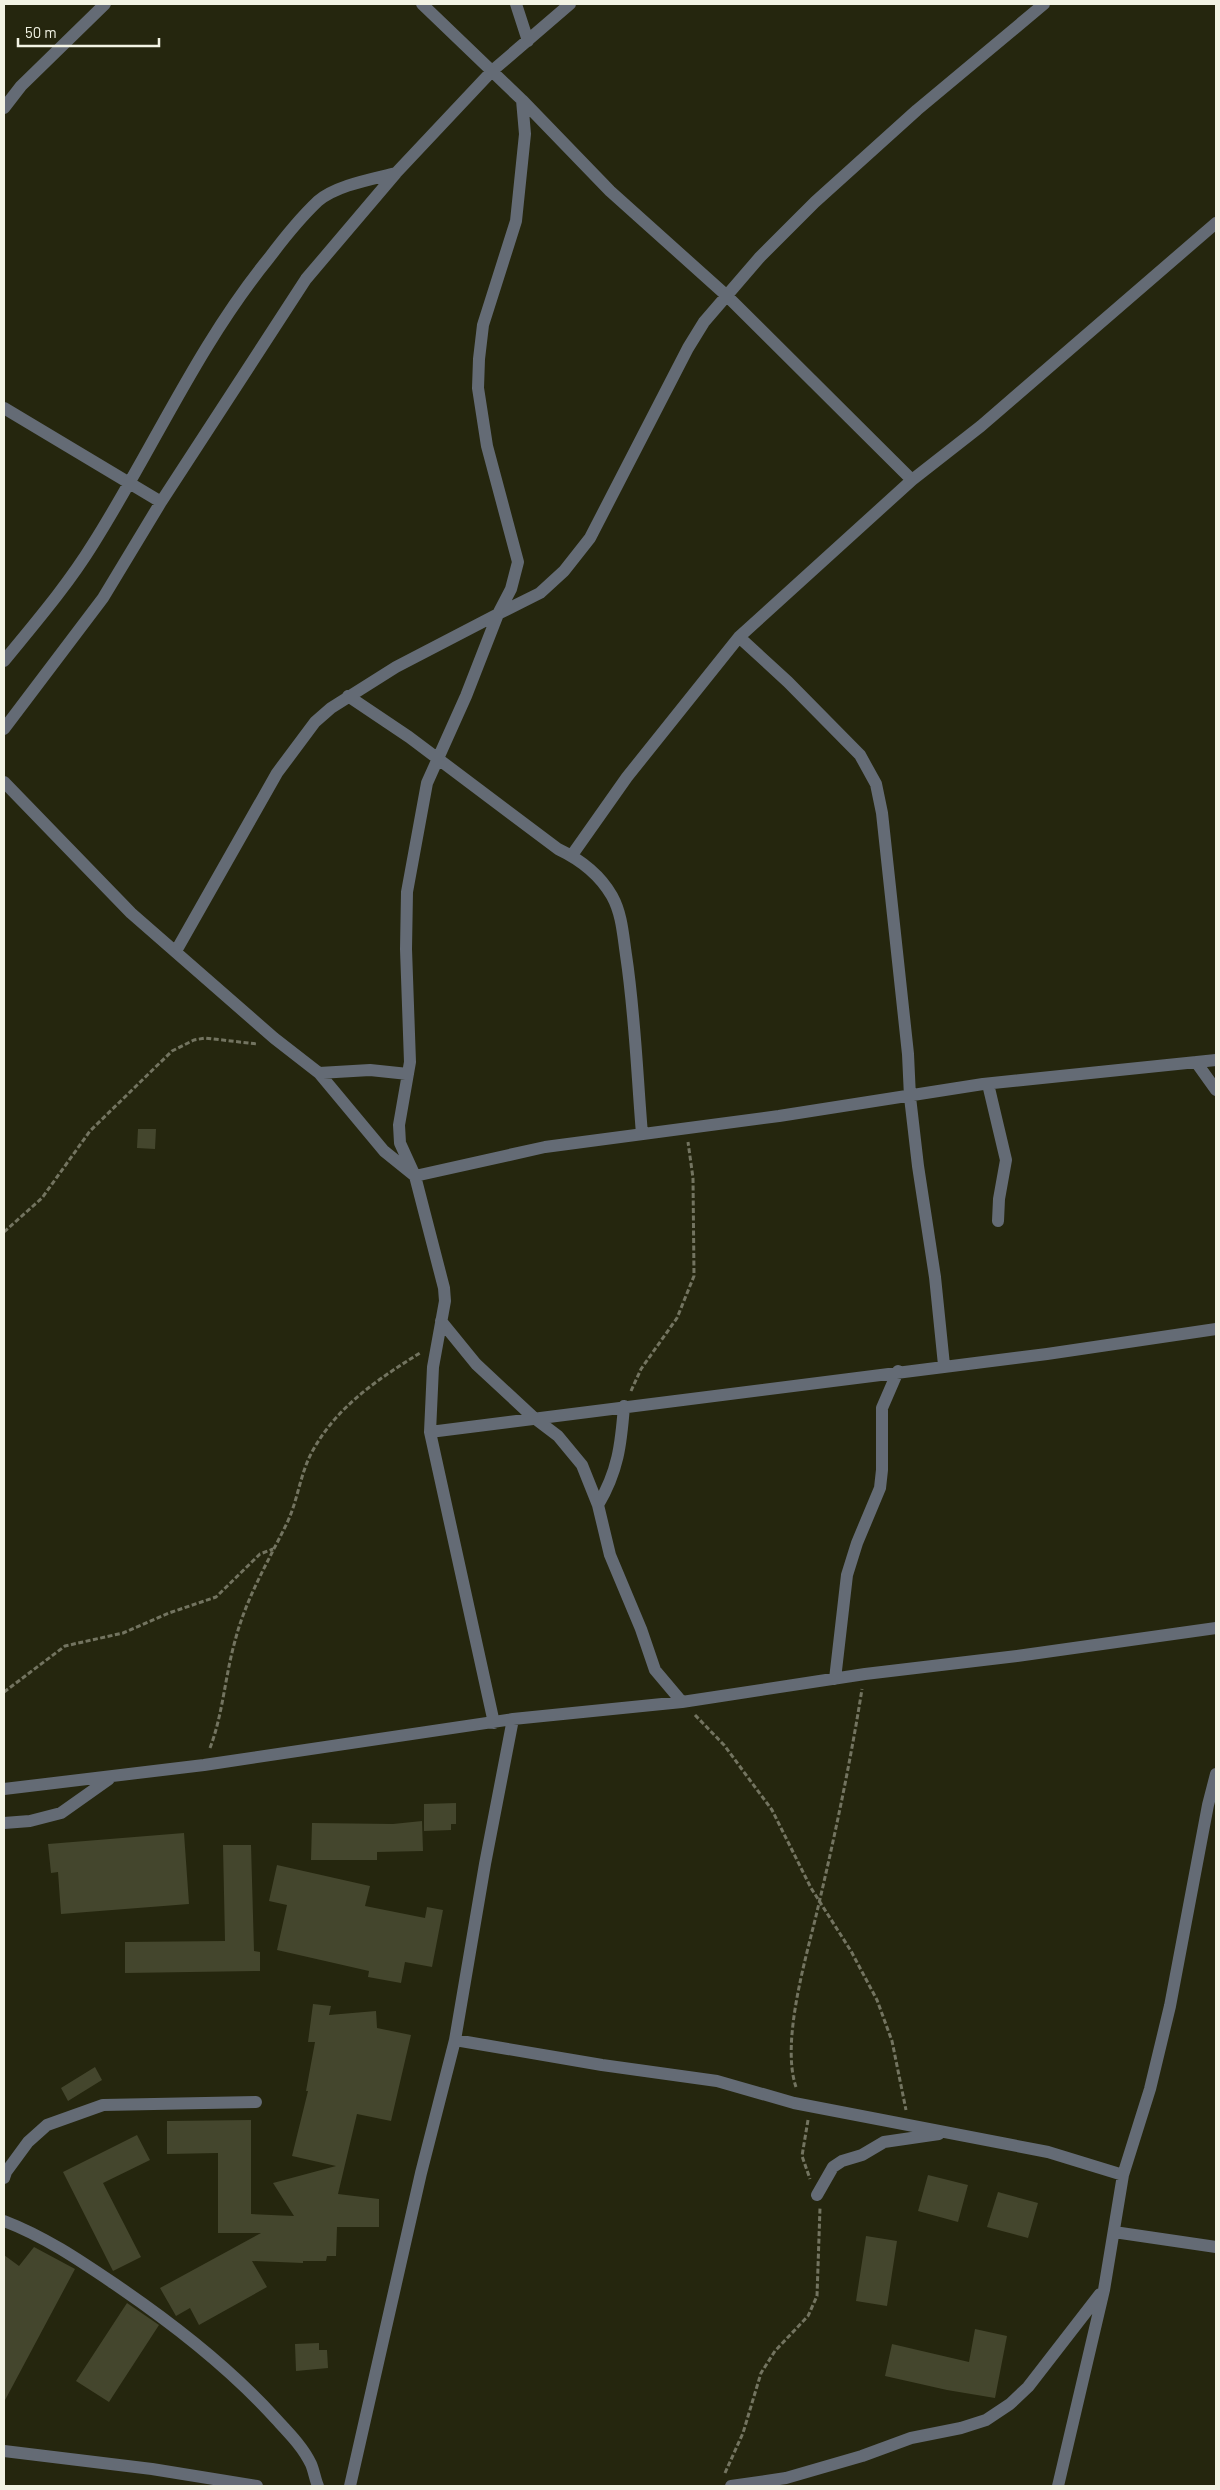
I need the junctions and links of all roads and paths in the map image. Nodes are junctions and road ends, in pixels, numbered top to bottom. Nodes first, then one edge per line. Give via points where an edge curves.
1 (106, 4) edge
2 (422, 4) edge
3 (516, 4) edge
4 (570, 4) edge
5 (1044, 4) edge
6 (528, 41) junction
7 (492, 71) junction
8 (522, 100) junction
9 (4, 108) edge
10 (396, 173) junction
11 (1216, 223) edge
12 (727, 296) junction
13 (4, 408) edge
14 (912, 480) junction
15 (130, 482) junction
16 (161, 502) junction
17 (498, 614) junction
18 (739, 637) junction
19 (4, 661) edge
20 (348, 696) junction
21 (4, 729) edge
22 (438, 759) junction
23 (4, 782) edge
24 (572, 855) junction
25 (176, 951) junction
26 (283, 1045) junction
27 (1216, 1060) edge
28 (1196, 1062) junction
29 (319, 1074) junction
30 (408, 1074) junction
31 (988, 1084) junction
32 (1216, 1090) edge
33 (910, 1097) junction
34 (686, 1129) junction
35 (642, 1134) junction
36 (415, 1176) junction
37 (998, 1221) dead end
38 (4, 1232) edge
39 (441, 1321) junction
40 (1216, 1329) edge
41 (438, 1342) junction
42 (944, 1365) junction
43 (898, 1371) junction
44 (624, 1406) junction
45 (533, 1417) junction
46 (430, 1432) junction
47 (598, 1505) junction
48 (273, 1549) junction
49 (1216, 1628) edge
50 (865, 1674) junction
51 (835, 1679) junction
52 (4, 1692) edge
53 (682, 1702) junction
54 (513, 1719) junction
55 (494, 1723) junction
56 (204, 1765) junction
57 (1216, 1774) edge
58 (114, 1776) junction
59 (4, 1789) edge
60 (4, 1823) edge
61 (819, 1901) junction
62 (456, 2040) junction
63 (256, 2102) dead end
64 (803, 2105) junction
65 (909, 2125) junction
66 (947, 2133) junction
67 (1123, 2175) junction
68 (4, 2178) edge
69 (817, 2195) junction
70 (4, 2221) edge
71 (1114, 2232) junction
72 (1216, 2247) edge
73 (1104, 2290) junction
74 (4, 2451) edge
75 (726, 2483) edge
76 (256, 2486) edge
77 (318, 2486) edge
78 (350, 2486) edge
79 (1058, 2486) edge

1 - 9 street via 21,86
2 - 7 street
3 - 6 street
4 - 6 street
5 - 12 street via 917,110 815,202 760,257
6 - 7 street
7 - 8 street
7 - 10 street
8 - 12 street via 610,191
8 - 17 street via 525,134 516,221 483,325 479,359 478,388 487,446 518,562 512,588
10 - 15 street via 351,185 320,200 294,226 210,338
10 - 16 street via 306,279
11 - 14 street via 982,426
12 - 14 street
12 - 17 street via 704,322 688,348 590,538 564,571 540,593
13 - 15 street
14 - 18 street
15 - 16 street
15 - 19 street via 93,545
16 - 21 street via 104,598
17 - 20 street
17 - 22 street
18 - 24 street via 627,777
18 - 33 street via 860,755 876,784 905,1020
20 - 22 street
20 - 25 street via 315,722 276,773
22 - 24 street
22 - 30 street via 426,782 407,892
23 - 25 street via 130,913
24 - 35 street via 605,885 621,921 630,979
25 - 26 street
26 - 29 street
26 - 38 path via 205,1038 172,1051 90,1131 42,1198
27 - 28 street
28 - 31 street
28 - 32 street
29 - 30 street via 370,1070
29 - 36 street via 384,1151
30 - 36 street via 399,1125 400,1143
31 - 33 street
31 - 37 street via 1006,1160
33 - 34 street
33 - 42 street
34 - 35 street
34 - 44 path via 693,1178 694,1276 677,1318 641,1370
35 - 36 street via 545,1147
36 - 39 street via 443,1276 445,1301
39 - 41 street
39 - 45 street via 476,1364
40 - 42 street
41 - 46 street via 432,1367
41 - 48 path via 372,1384 329,1426 312,1452 294,1509
42 - 43 street
43 - 44 street
43 - 51 street via 882,1408 880,1488 847,1575
44 - 45 street
44 - 47 street via 619,1457 613,1477
45 - 46 street
45 - 47 street via 572,1451 592,1486
46 - 55 street
47 - 53 street via 610,1555 655,1670
48 - 52 path via 260,1554 216,1597 123,1633 65,1646
48 - 56 path via 242,1616 228,1667 217,1729
49 - 50 street
50 - 51 street
50 - 61 path via 851,1759
51 - 53 street
53 - 54 street
53 - 61 path via 724,1745 772,1810
54 - 55 street
54 - 62 street
55 - 56 street
56 - 58 street
57 - 67 street via 1170,2006 1150,2089
58 - 59 street
58 - 60 street via 61,1813
61 - 64 path via 807,1948 791,2061 793,2080
61 - 65 path via 877,2000 892,2041
62 - 64 street via 696,2077
62 - 78 street via 414,2201
63 - 68 street via 104,2105 46,2125 28,2142
64 - 65 street
64 - 69 path via 808,2124 802,2156
65 - 66 street
66 - 67 street via 1048,2152
66 - 69 street via 884,2142 862,2155 842,2161 833,2167
67 - 71 street
69 - 75 path via 821,2222 817,2296 812,2309 775,2351 761,2373
70 - 77 street via 62,2249 150,2308 205,2350 242,2383 295,2440 310,2464
71 - 72 street
71 - 73 street
73 - 75 street via 1028,2387 986,2420 911,2438 786,2478
73 - 79 street
74 - 76 street via 152,2469

